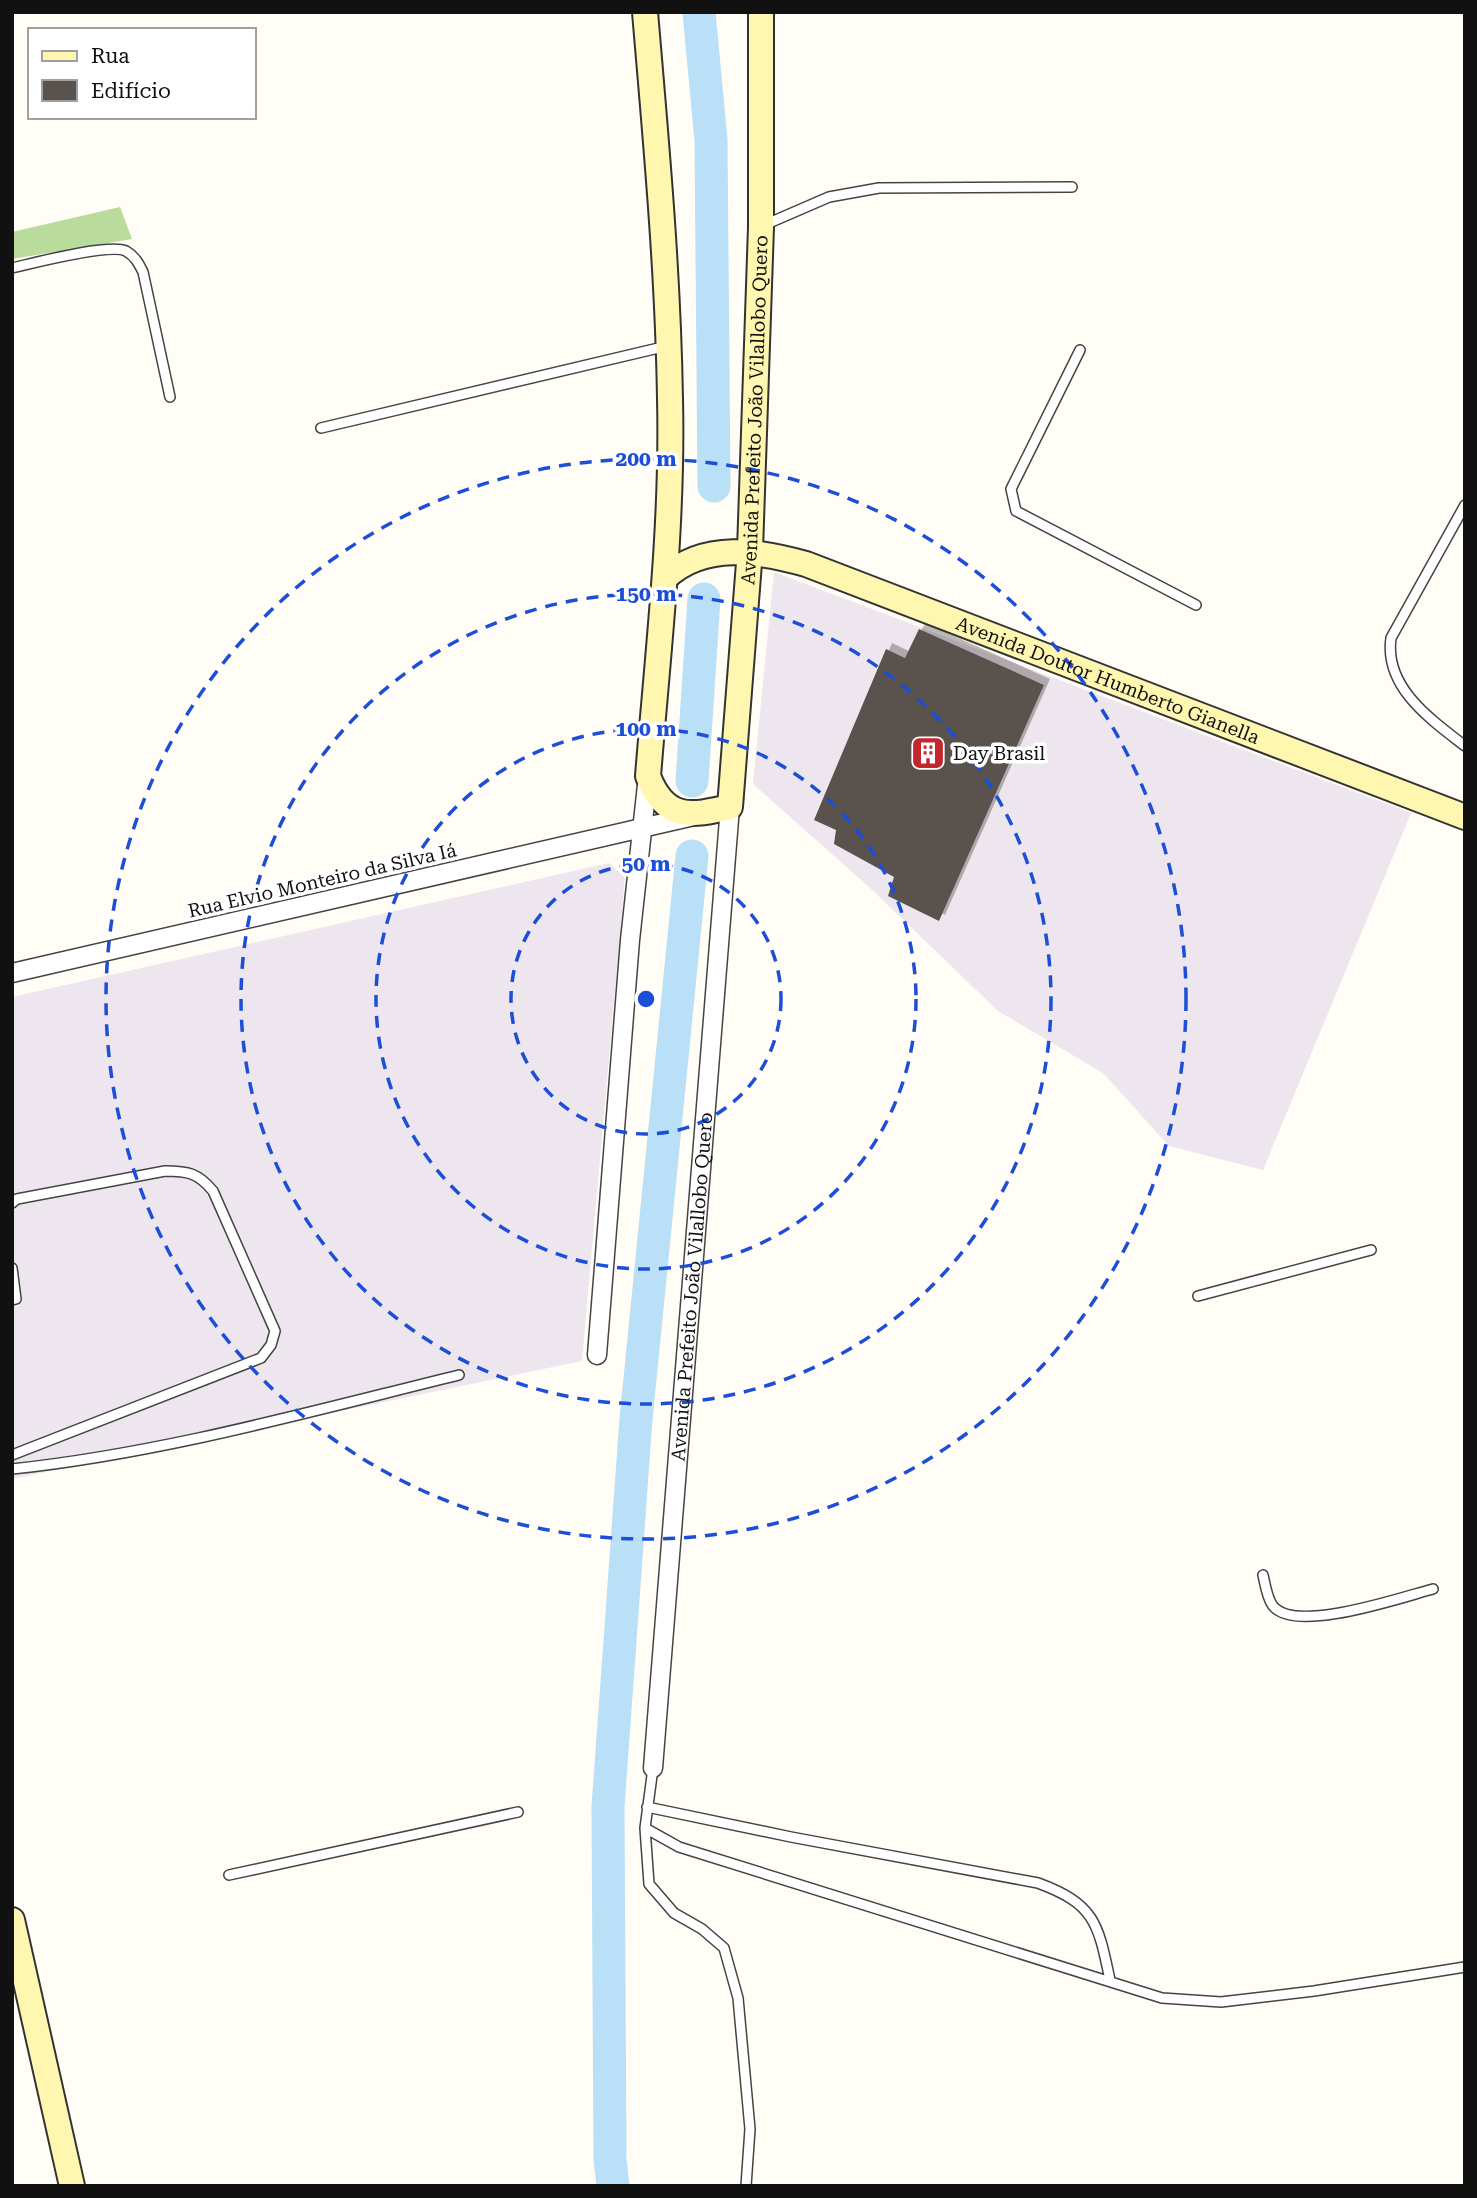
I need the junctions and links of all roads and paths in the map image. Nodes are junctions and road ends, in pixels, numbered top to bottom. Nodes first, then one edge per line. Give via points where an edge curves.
1 (645, 12) edge
2 (761, 12) edge
3 (1072, 187) dead end
4 (761, 227) junction
5 (12, 268) edge
6 (668, 345) junction
7 (1080, 350) dead end
8 (170, 397) dead end
9 (321, 428) dead end
10 (1465, 505) edge
11 (750, 550) junction
12 (664, 578) junction
13 (1196, 605) dead end
14 (1465, 746) edge
15 (648, 776) junction
16 (730, 807) junction
17 (696, 815) junction
18 (1465, 817) edge
19 (642, 829) junction
20 (12, 973) edge
21 (12, 1203) edge
22 (1371, 1250) dead end
23 (12, 1268) edge
24 (1198, 1296) dead end
25 (12, 1300) edge
26 (597, 1355) dead end
27 (459, 1376) dead end
28 (12, 1455) edge
29 (12, 1469) edge
30 (1264, 1575) dead end
31 (1433, 1590) dead end
32 (653, 1768) joint
33 (647, 1807) junction
34 (518, 1812) dead end
35 (645, 1828) junction
36 (229, 1875) dead end
37 (12, 1920) edge
38 (1465, 1967) edge
39 (1110, 1980) junction
40 (72, 2186) edge
41 (746, 2186) edge

1 - 6 main road
2 - 4 main road, Avenida Prefeito João Vilallobo Quero
3 - 4 lane via 878,188 830,197
4 - 11 main road, Avenida Prefeito João Vilallobo Quero
5 - 8 lane via 106,250 127,251 143,272
6 - 9 lane
6 - 12 main road via 670,441
7 - 13 lane via 1012,489 1016,510
10 - 14 lane via 1391,638 1388,657 1393,674 1423,714
11 - 12 main road via 690,562
11 - 16 main road, Avenida Prefeito João Vilallobo Quero
11 - 18 main road, Avenida Doutor Humberto Gianella via 806,564
12 - 15 main road
15 - 17 main road via 668,805
15 - 19 street
16 - 17 main road
16 - 32 street, Avenida Prefeito João Vilallobo Quero
17 - 19 street
19 - 20 street, Rua Elvio Monteiro da Silva Iá
19 - 26 street
21 - 28 lane via 165,1171 200,1175 214,1191 275,1331 261,1358
22 - 24 lane
23 - 25 lane via 16,1299
27 - 29 lane via 77,1462
30 - 31 lane via 1273,1606 1308,1618
32 - 33 lane
33 - 35 lane
33 - 39 lane via 1038,1883 1069,1895 1094,1921
34 - 36 lane
35 - 39 lane via 679,1847
35 - 41 lane via 649,1884 674,1913 724,1948 738,1998 750,2129
37 - 40 main road
38 - 39 lane via 1221,2002 1162,1998

